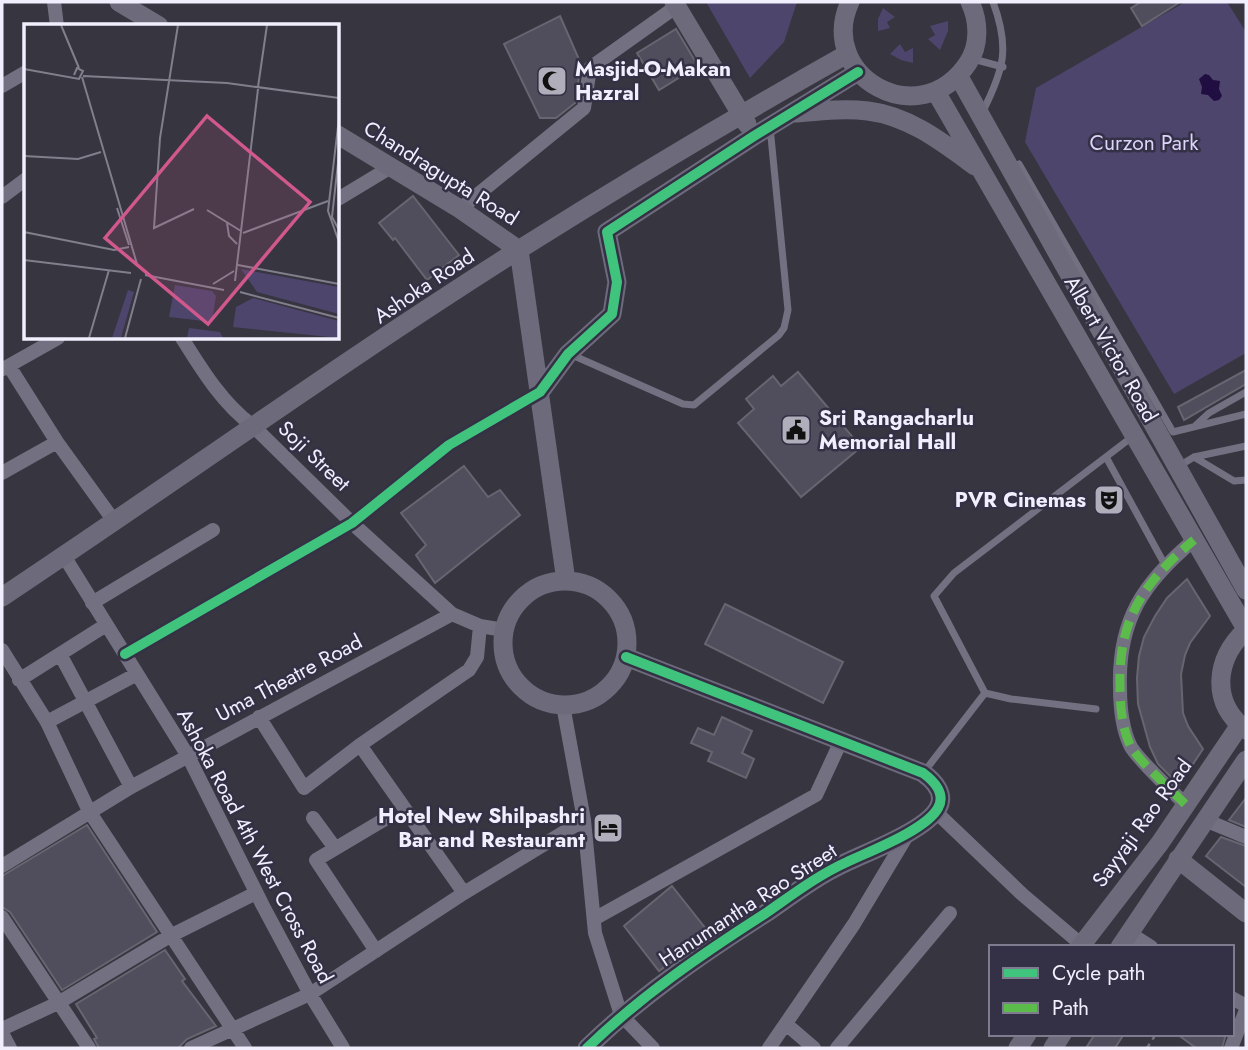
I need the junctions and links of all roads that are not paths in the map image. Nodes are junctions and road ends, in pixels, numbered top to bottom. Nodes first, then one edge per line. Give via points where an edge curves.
1 (54, 2) edge
2 (119, 2) edge
3 (850, 2) edge
4 (970, 2) edge
5 (993, 2) edge
6 (675, 4) edge
7 (57, 24) edge
8 (156, 24) edge
9 (847, 54) junction
10 (971, 58) junction
11 (1003, 67) junction
12 (858, 72) junction
13 (24, 73) edge
14 (959, 77) junction
15 (2, 86) edge
16 (936, 92) junction
17 (793, 113) junction
18 (740, 115) junction
19 (981, 115) junction
20 (762, 131) junction
21 (340, 136) edge
22 (1009, 147) dead end
23 (1015, 157) dead end
24 (391, 167) junction
25 (982, 170) junction
26 (24, 180) edge
27 (2, 197) edge
28 (340, 199) edge
29 (460, 209) junction
30 (519, 250) junction
31 (54, 340) edge
32 (183, 340) edge
33 (568, 354) junction
34 (5, 368) edge
35 (540, 392) junction
36 (1246, 392) edge
37 (1246, 414) edge
38 (253, 426) junction
39 (1192, 427) junction
40 (1134, 435) junction
41 (57, 442) junction
42 (1246, 446) edge
43 (1106, 457) junction
44 (1186, 461) junction
45 (2, 473) edge
46 (1246, 480) edge
47 (114, 522) junction
48 (352, 523) junction
49 (213, 530) dead end
50 (1194, 540) junction
51 (64, 556) junction
52 (1165, 565) junction
53 (566, 581) junction
54 (1246, 590) edge
55 (2, 597) edge
56 (92, 603) junction
57 (452, 614) junction
58 (106, 625) junction
59 (480, 626) junction
60 (504, 630) junction
61 (1246, 630) edge
62 (2, 650) edge
63 (60, 654) junction
64 (125, 654) junction
65 (626, 657) junction
66 (137, 674) junction
67 (19, 680) junction
68 (985, 693) junction
69 (85, 702) junction
70 (563, 705) junction
71 (1096, 709) dead end
72 (260, 717) junction
73 (47, 722) junction
74 (1243, 727) edge
75 (841, 741) junction
76 (360, 745) junction
77 (188, 755) junction
78 (1246, 760) edge
79 (923, 773) junction
80 (131, 787) junction
81 (1185, 804) junction
82 (89, 811) junction
83 (936, 812) junction
84 (313, 818) dead end
85 (385, 819) dead end
86 (584, 820) junction
87 (1205, 820) junction
88 (909, 833) junction
89 (1246, 837) edge
90 (335, 848) junction
91 (1178, 859) junction
92 (2, 866) edge
93 (257, 893) junction
94 (464, 893) junction
95 (950, 913) dead end
96 (1246, 913) edge
97 (2, 917) edge
98 (594, 919) junction
99 (170, 936) junction
100 (1125, 940) edge
101 (1080, 945) edge
102 (1082, 945) edge
103 (1144, 945) edge
104 (376, 951) junction
105 (310, 994) junction
106 (58, 1003) junction
107 (1246, 1008) edge
108 (621, 1015) junction
109 (786, 1024) junction
110 (231, 1029) junction
111 (2, 1031) edge
112 (10, 1048) edge
113 (89, 1048) edge
114 (191, 1048) edge
115 (245, 1048) edge
116 (343, 1048) edge
117 (587, 1048) edge
118 (653, 1048) edge
119 (769, 1048) edge
120 (814, 1048) edge
121 (837, 1048) edge
122 (1231, 1048) edge

1 - 7 street
2 - 8 main road
3 - 9 main road via 843,33
4 - 10 main road via 976,14 977,37
5 - 11 lane via 1003,38
6 - 18 main road
6 - 29 street via 590,68 584,108
9 - 12 main road
9 - 18 main road, Ashoka Road
10 - 11 lane
10 - 14 main road
11 - 19 lane
12 - 16 main road via 894,95
12 - 17 main road
13 - 15 street
14 - 16 main road
14 - 19 main road, Albert Victor Road
16 - 25 main road, Albert Victor Road
17 - 20 main road
17 - 25 main road via 868,111 899,118
18 - 20 main road
18 - 30 main road, Ashoka Road
19 - 22 lane
19 - 44 main road, Albert Victor Road
20 - 33 main road via 607,232 617,282 612,314
20 - 33 lane via 788,310 779,335 694,405
21 - 24 main road, Chandragupta Road
23 - 39 lane via 1173,432
24 - 28 street
24 - 29 main road, Chandragupta Road
25 - 40 main road, Albert Victor Road
26 - 27 street
29 - 30 main road, Chandragupta Road
30 - 35 main road
30 - 38 main road, Ashoka Road
31 - 34 street
32 - 38 street, Soji Street via 225,401
33 - 35 main road
34 - 41 street
35 - 48 street via 449,445
35 - 53 main road
36 - 39 lane
37 - 39 lane
38 - 47 main road, Ashoka Road
38 - 48 street, Soji Street
40 - 43 lane
40 - 50 main road, Albert Victor Road
41 - 45 street
41 - 47 street
42 - 44 lane
43 - 52 lane
43 - 68 lane via 954,573 934,596
44 - 46 lane via 1234,481
44 - 54 main road, Albert Victor Road
47 - 51 main road, Ashoka Road
48 - 57 street, Soji Street
48 - 64 street
49 - 56 street
50 - 52 street
50 - 61 main road, Albert Victor Road
51 - 55 main road, Ashoka Road
51 - 56 street, Ashoka Road 4th West Cross Road
52 - 81 street via 1128,621 1119,666 1120,702 1130,746
53 - 60 main road via 545,584 526,594 512,610
53 - 65 main road via 601,592 614,605 623,621
56 - 58 street, Ashoka Road 4th West Cross Road
57 - 59 street, Soji Street
57 - 72 street, Uma Theatre Road
58 - 63 street
58 - 64 street, Ashoka Road 4th West Cross Road
59 - 60 street, Soji Street
59 - 76 street via 477,657 469,670
60 - 70 main road via 503,651 510,672 523,689
61 - 74 main road via 1233,642 1220,676 1228,711
62 - 67 street
63 - 67 street
63 - 69 street
64 - 66 street, Ashoka Road 4th West Cross Road
65 - 70 main road via 610,687 580,704
65 - 75 main road
66 - 69 street
66 - 77 street, Ashoka Road 4th West Cross Road
67 - 73 street
68 - 71 lane
68 - 79 lane
69 - 73 street
69 - 80 street
70 - 86 street
72 - 76 street via 304,788
72 - 77 street, Uma Theatre Road
73 - 82 street
74 - 81 main road, Sayyaji Rao Road
75 - 79 main road
75 - 98 street via 816,795
76 - 94 street
77 - 80 street, Uma Theatre Road
77 - 93 street, Ashoka Road 4th West Cross Road
78 - 87 main road
79 - 83 main road via 941,796
80 - 82 street, Uma Theatre Road
81 - 102 main road, Sayyaji Rao Road
82 - 92 street, Uma Theatre Road
82 - 99 street
83 - 88 main road, Hanumantha Rao Street
83 - 101 street
84 - 90 street
85 - 90 street
86 - 94 street
86 - 98 street
87 - 89 street
87 - 91 main road
88 - 108 main road, Hanumantha Rao Street via 835,868 691,961
88 - 109 street
90 - 104 street via 316,860
91 - 96 main road
91 - 100 main road
93 - 99 street
93 - 105 street, Ashoka Road 4th West Cross Road
94 - 104 street
95 - 121 street
97 - 106 street
98 - 108 street
99 - 106 street
99 - 110 street
100 - 103 street
104 - 105 street
105 - 110 street
105 - 116 street, Ashoka Road 4th West Cross Road
106 - 111 street
106 - 113 street
107 - 122 street
108 - 117 main road, Hanumantha Rao Street
108 - 118 street
109 - 119 street
109 - 120 street
110 - 114 street
110 - 115 street
111 - 112 street

